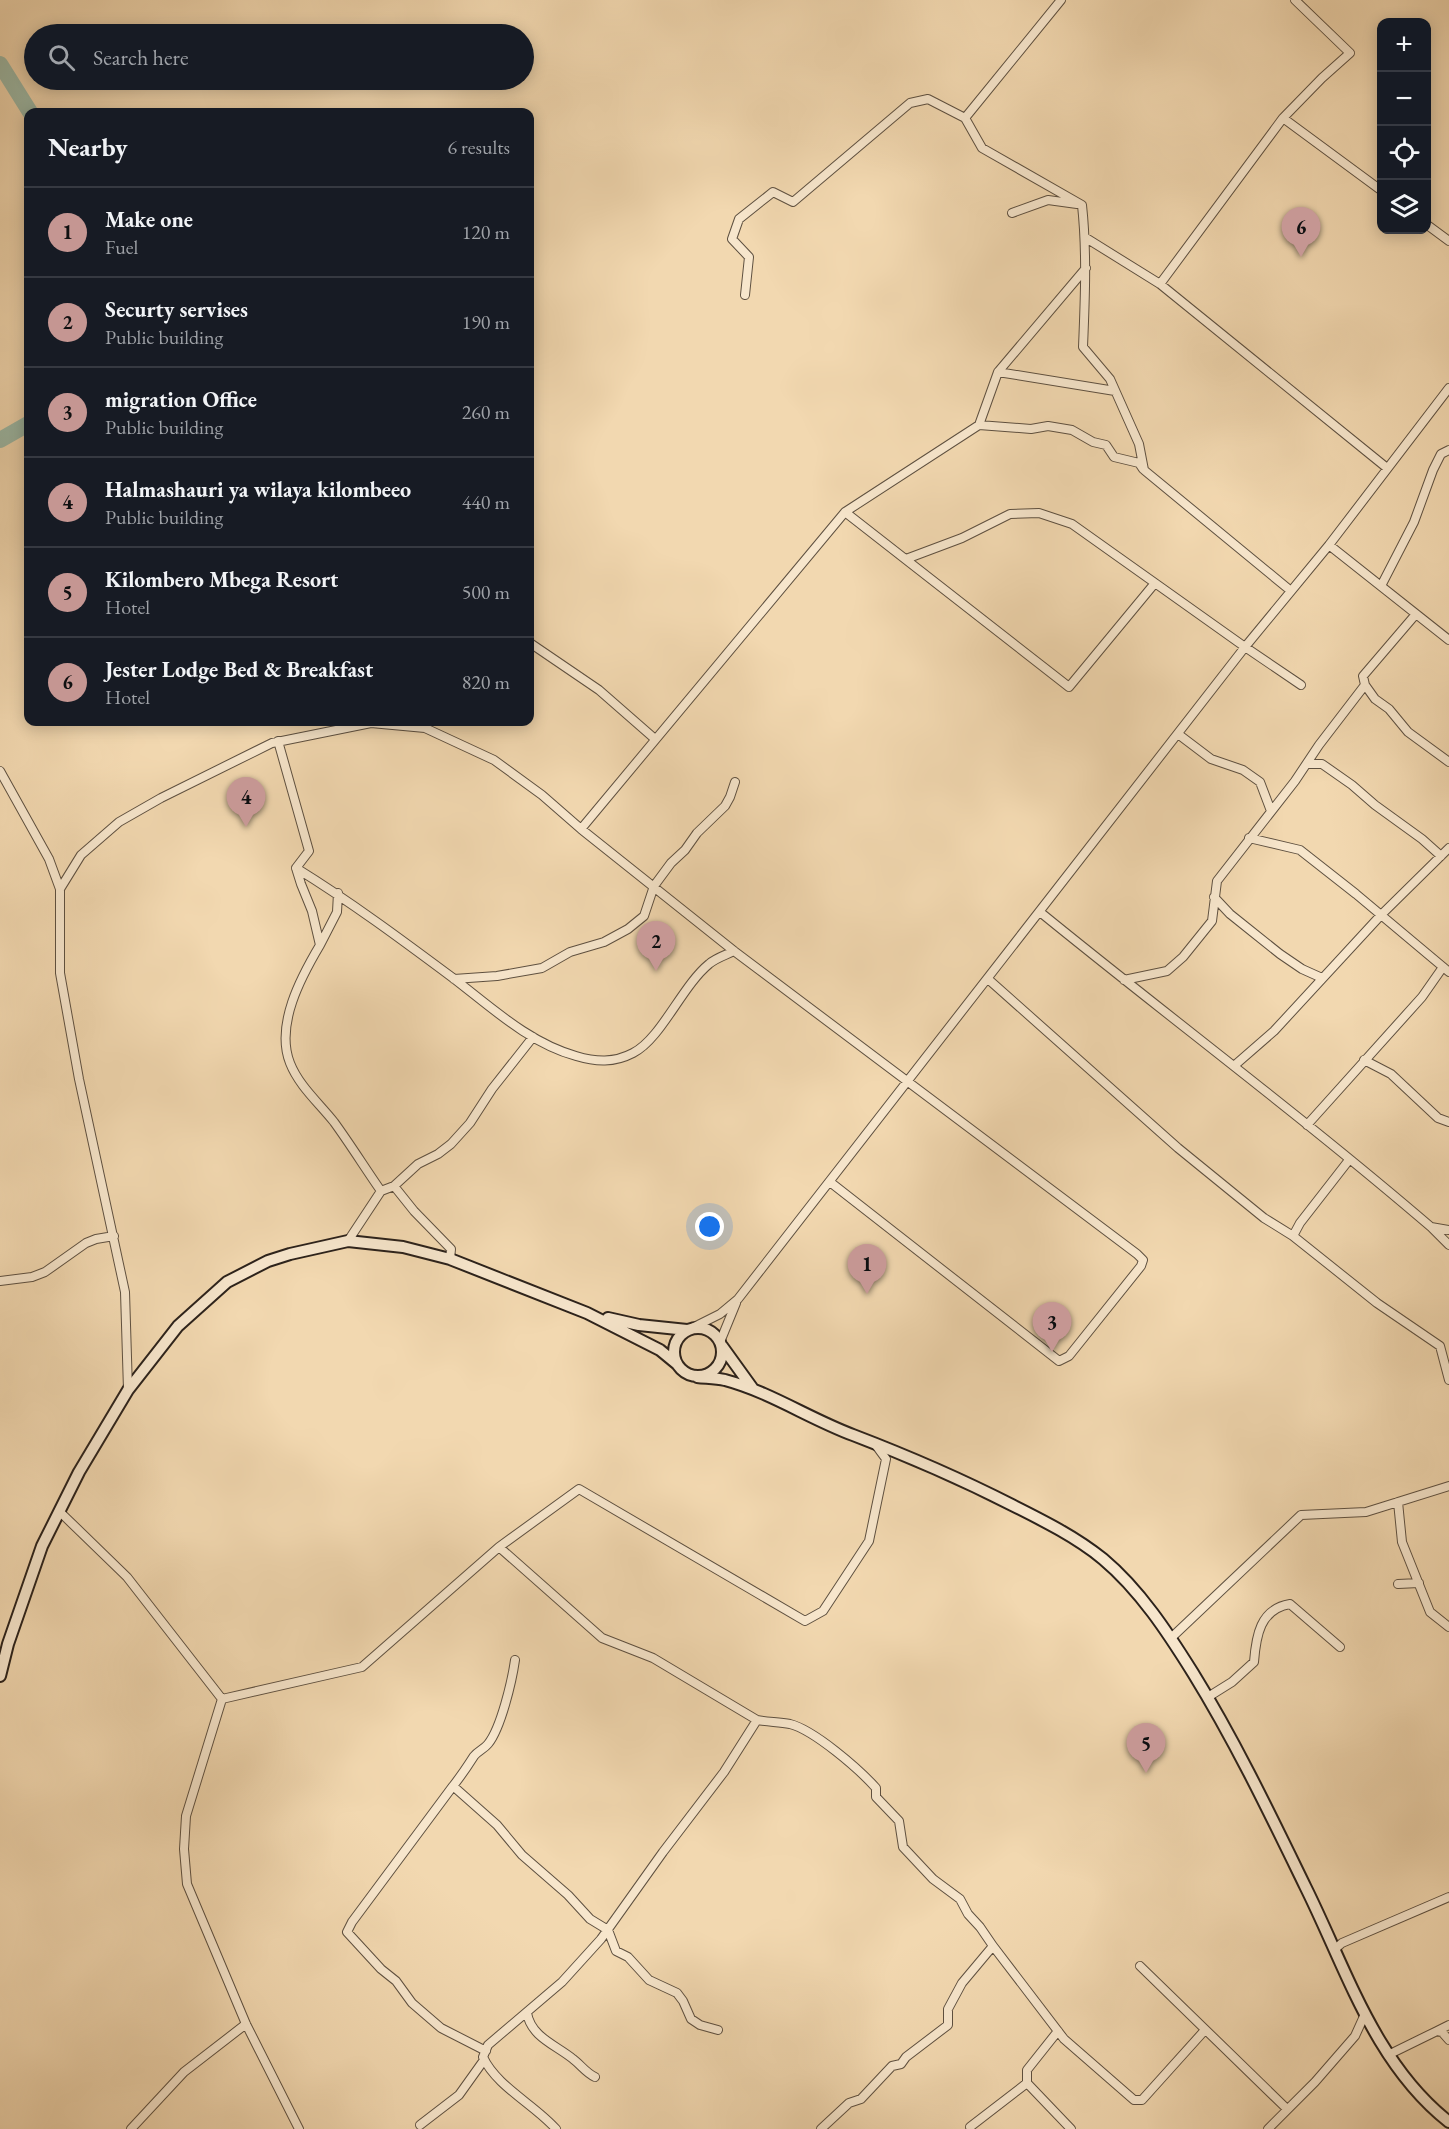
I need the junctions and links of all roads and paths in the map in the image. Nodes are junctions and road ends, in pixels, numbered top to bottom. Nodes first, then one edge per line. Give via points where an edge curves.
1 (1061, 0) edge
2 (1295, 0) edge
3 (965, 118) junction
4 (1283, 118) junction
5 (1377, 187) edge
6 (1082, 205) junction
7 (1012, 213) dead end
8 (1431, 228) edge
9 (1086, 238) junction
10 (1449, 241) edge
11 (1086, 268) junction
12 (1160, 284) junction
13 (745, 295) dead end
14 (998, 372) junction
15 (1449, 388) edge
16 (1115, 391) junction
17 (979, 425) junction
18 (1449, 450) edge
19 (1387, 468) junction
20 (1144, 470) junction
21 (845, 512) junction
22 (1329, 545) junction
23 (906, 559) junction
24 (1155, 583) junction
25 (1381, 586) junction
26 (1291, 591) junction
27 (1416, 614) junction
28 (1449, 640) edge
29 (534, 646) edge
30 (1245, 647) junction
31 (1300, 685) dead end
32 (1365, 685) junction
33 (356, 726) edge
34 (403, 726) edge
35 (1178, 735) junction
36 (655, 739) junction
37 (278, 741) junction
38 (1449, 762) edge
39 (1307, 764) junction
40 (0, 771) edge
41 (735, 782) dead end
42 (1271, 811) junction
43 (581, 829) junction
44 (1249, 838) junction
45 (1449, 848) edge
46 (1441, 856) junction
47 (297, 868) junction
48 (654, 886) junction
49 (60, 889) junction
50 (338, 894) junction
51 (1214, 897) junction
52 (1227, 911) junction
53 (1040, 912) junction
54 (1381, 915) junction
55 (1212, 916) junction
56 (320, 945) junction
57 (734, 951) junction
58 (1446, 969) edge
59 (1322, 978) junction
60 (454, 979) junction
61 (987, 979) junction
62 (1124, 980) junction
63 (533, 1037) junction
64 (1364, 1060) junction
65 (1235, 1065) junction
66 (907, 1080) junction
67 (1449, 1122) edge
68 (1307, 1125) junction
69 (1349, 1160) junction
70 (830, 1182) junction
71 (394, 1186) junction
72 (381, 1191) junction
73 (1431, 1227) junction
74 (1449, 1230) edge
75 (114, 1236) junction
76 (1293, 1236) junction
77 (348, 1241) junction
78 (1449, 1245) edge
79 (450, 1259) junction
80 (0, 1281) edge
81 (738, 1299) junction
82 (587, 1312) junction
83 (689, 1329) junction
84 (721, 1344) junction
85 (677, 1364) junction
86 (697, 1377) junction
87 (1449, 1380) edge
88 (128, 1390) junction
89 (755, 1391) junction
90 (874, 1443) junction
91 (1449, 1486) edge
92 (1398, 1502) junction
93 (59, 1511) junction
94 (498, 1547) junction
95 (1419, 1583) junction
96 (1398, 1584) dead end
97 (1449, 1627) edge
98 (1171, 1638) junction
99 (1340, 1647) dead end
100 (515, 1660) dead end
101 (0, 1676) edge
102 (1208, 1697) junction
103 (222, 1698) junction
104 (757, 1720) junction
105 (453, 1786) junction
106 (1449, 1897) edge
107 (608, 1930) junction
108 (993, 1946) junction
109 (1335, 1949) junction
110 (1140, 1966) dead end
111 (527, 2013) junction
112 (1365, 2014) junction
113 (246, 2024) junction
114 (1449, 2025) edge
115 (718, 2030) dead end
116 (1205, 2030) junction
117 (1058, 2031) junction
118 (1437, 2031) junction
119 (1449, 2040) edge
120 (485, 2055) junction
121 (1388, 2055) junction
122 (595, 2078) dead end
123 (1027, 2083) junction
124 (1287, 2109) junction
125 (1449, 2122) edge
126 (420, 2125) dead end
127 (970, 2127) dead end
128 (131, 2129) edge
129 (299, 2129) edge
130 (556, 2129) edge
131 (821, 2129) edge
132 (1071, 2129) edge
133 (1268, 2129) edge

1 - 3 street
2 - 4 street via 1350,53
3 - 6 street via 982,148
3 - 13 street via 928,99 910,103 793,202 773,192 739,219 732,239 749,257
4 - 5 street
4 - 12 street
6 - 7 street via 1048,200
6 - 9 street
8 - 10 street
9 - 11 street
9 - 12 street
11 - 14 street
11 - 16 street via 1083,347 1110,379
12 - 19 street
14 - 16 street
14 - 17 street
15 - 19 street
16 - 20 street via 1139,444
17 - 20 street via 1072,430 1106,445 1114,458 1139,463
17 - 21 street
18 - 25 street via 1441,454 1414,522
19 - 22 street
20 - 26 street
21 - 23 street
21 - 36 street
22 - 25 street
22 - 26 street
23 - 24 street via 1010,514 1039,513 1072,524
23 - 24 street via 1069,687
24 - 30 street
25 - 27 street
26 - 30 street
27 - 28 street
27 - 32 street via 1362,676
29 - 36 street via 599,690
30 - 31 street
30 - 35 street
32 - 38 street via 1408,732
32 - 39 street
33 - 37 street
34 - 43 street via 425,728 494,760
35 - 42 street via 1211,759 1243,770 1260,782
35 - 53 street
36 - 43 street
37 - 47 street via 309,852
37 - 49 street via 119,822 81,855
39 - 42 street
39 - 46 street via 1322,764
40 - 49 street via 49,859
41 - 48 street via 725,806 697,833
42 - 44 street
43 - 48 street
44 - 51 street via 1217,881
44 - 54 street via 1300,850
45 - 46 street
46 - 54 street
47 - 50 street
47 - 56 street
48 - 57 street
48 - 60 street via 644,916 604,942 570,952 542,968
49 - 75 street via 60,973
50 - 56 street via 337,912
50 - 60 street
51 - 52 street
51 - 55 street
52 - 55 street
52 - 59 street via 1280,954
53 - 61 street
53 - 62 street
54 - 58 street
54 - 59 street
55 - 62 street via 1183,957 1167,971
56 - 72 street via 295,990 285,1034 290,1062
57 - 63 street via 711,962 695,978 649,1041 635,1053 612,1061 596,1061 573,1056
57 - 66 street
58 - 64 street
59 - 65 street via 1274,1031
60 - 63 street
61 - 66 street
61 - 76 street via 1178,1148 1264,1218
62 - 65 street
63 - 71 street via 451,1144 418,1164
64 - 67 street via 1391,1074 1438,1118
64 - 68 street
65 - 68 street
66 - 70 street
66 - 70 street via 1137,1254 1143,1260 1141,1266 1069,1356 1059,1361
68 - 69 street
69 - 73 street
69 - 76 street
70 - 81 street
71 - 72 street
71 - 79 street via 451,1249
72 - 77 street
73 - 74 street
73 - 78 street
75 - 80 street via 87,1243 38,1274
75 - 88 street via 125,1292
76 - 87 street via 1377,1303 1440,1346
77 - 79 main road via 403,1247
77 - 88 main road via 268,1261 227,1282 178,1326
79 - 82 main road
81 - 83 street via 720,1314
81 - 84 street
82 - 83 main road via 639,1325
82 - 85 main road via 660,1350
83 - 84 main road via 705,1329 717,1336
83 - 85 main road via 678,1337 674,1348
84 - 86 main road via 719,1365 712,1373
84 - 89 main road
85 - 86 main road via 683,1372
86 - 89 main road via 724,1380
88 - 93 main road
89 - 90 main road
90 - 94 street via 886,1459 869,1541 824,1611 804,1621 579,1489
90 - 98 main road via 1057,1527 1104,1560
91 - 92 street
92 - 95 street via 1402,1542
92 - 98 street via 1366,1512 1301,1515
93 - 101 main road via 42,1546
93 - 103 street via 127,1577
94 - 103 street via 362,1667
94 - 104 street via 602,1638 653,1658
95 - 96 street
95 - 97 street via 1430,1612
98 - 102 main road
99 - 102 street via 1290,1605 1278,1606 1256,1635 1254,1662
100 - 105 street via 496,1731
102 - 109 main road via 1272,1817
103 - 113 street via 186,1816 184,1850 187,1884
104 - 107 street via 724,1772
104 - 108 street via 792,1724 819,1739 860,1771 876,1788 876,1797 899,1821 903,1846 933,1879 960,1899
105 - 107 street via 590,1919
105 - 120 street via 346,1932 396,1981 412,2003 441,2028
106 - 109 street
107 - 111 street via 562,1982
107 - 115 street via 616,1951 628,1957 649,1980 677,1993 691,2019
108 - 117 street
108 - 131 street via 962,1983 948,2009 948,2025 901,2064 892,2066 861,2099 849,2103
109 - 112 main road
110 - 116 street
111 - 120 street via 488,2045
111 - 122 street via 529,2025
112 - 121 main road
112 - 124 street via 1355,2036
113 - 128 street via 184,2072
113 - 129 street
114 - 118 street
116 - 117 street via 1142,2100 1134,2100
116 - 124 street
117 - 123 street via 1027,2070
118 - 119 street
118 - 121 street
120 - 126 street via 459,2095
120 - 130 street via 488,2069
121 - 125 main road via 1430,2108
123 - 127 street
123 - 132 street
124 - 133 street

